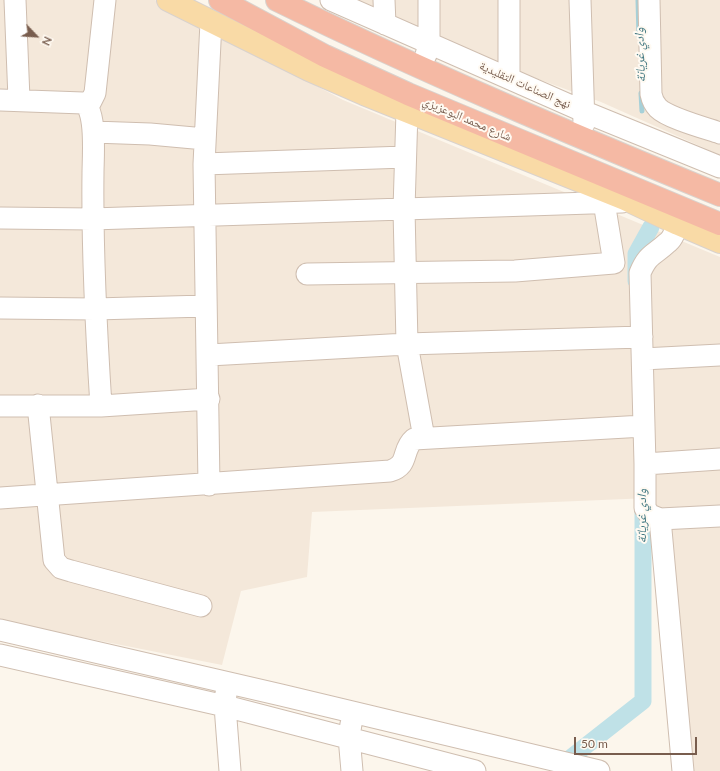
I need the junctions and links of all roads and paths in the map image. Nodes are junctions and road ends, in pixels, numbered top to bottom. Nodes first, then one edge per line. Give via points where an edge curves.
1 (16, 0) edge
2 (105, 0) edge
3 (168, 0) edge
4 (220, 0) edge
5 (278, 0) edge
6 (384, 0) edge
7 (429, 0) edge
8 (509, 0) edge
9 (580, 0) edge
10 (650, 0) edge
11 (336, 1) edge
12 (210, 22) junction
13 (385, 24) junction
14 (429, 43) junction
15 (424, 69) junction
16 (509, 78) junction
17 (10, 100) edge
18 (88, 107) junction
19 (407, 111) junction
20 (585, 112) junction
21 (93, 132) junction
22 (720, 133) edge
23 (205, 139) junction
24 (584, 139) junction
25 (405, 157) junction
26 (204, 164) junction
27 (720, 167) edge
28 (629, 193) junction
29 (720, 195) edge
30 (604, 202) junction
31 (404, 209) junction
32 (206, 215) junction
33 (0, 218) edge
34 (92, 219) junction
35 (678, 224) junction
36 (720, 224) edge
37 (720, 242) edge
38 (614, 263) junction
39 (405, 272) junction
40 (640, 273) junction
41 (307, 274) dead end
42 (206, 306) junction
43 (0, 308) edge
44 (95, 309) junction
45 (642, 337) junction
46 (407, 344) junction
47 (720, 354) edge
48 (209, 355) junction
49 (643, 359) junction
50 (209, 399) junction
51 (38, 405) junction
52 (0, 406) edge
53 (101, 406) junction
54 (644, 426) junction
55 (424, 438) junction
56 (720, 459) edge
57 (645, 464) junction
58 (209, 485) junction
59 (48, 494) junction
60 (0, 498) edge
61 (720, 516) edge
62 (660, 519) junction
63 (201, 606) dead end
64 (0, 630) edge
65 (30, 637) junction
66 (0, 655) edge
67 (26, 661) junction
68 (226, 682) junction
69 (225, 706) junction
70 (352, 712) junction
71 (349, 737) junction
72 (486, 745) junction
73 (230, 771) edge
74 (352, 771) edge
75 (475, 771) edge
76 (485, 771) edge
77 (599, 771) edge
78 (683, 771) edge

1 - 17 street
2 - 18 street via 95,93
3 - 12 main road
4 - 28 highway, شارع محمد البوعزيزي via 325,56
5 - 15 highway
6 - 13 street
7 - 14 street
8 - 16 street
9 - 20 street
10 - 22 street via 653,100 659,108 675,117
11 - 13 street, نهج الصناعات التقليدية
12 - 19 main road via 309,70
12 - 23 street
13 - 14 street, نهج الصناعات التقليدية
14 - 15 street
14 - 16 street, نهج الصناعات التقليدية
15 - 24 highway
16 - 20 street, نهج الصناعات التقليدية
17 - 18 street via 83,103
18 - 21 street
19 - 25 street
19 - 28 main road
20 - 24 street
20 - 27 street, نهج الصناعات التقليدية
21 - 23 street
21 - 34 street
23 - 26 street
24 - 29 highway
25 - 26 street
25 - 31 street
26 - 32 street
28 - 30 street via 622,202
28 - 35 main road
28 - 36 highway, شارع محمد البوعزيزي
30 - 31 street
30 - 38 street
31 - 32 street
31 - 39 street
32 - 34 street
32 - 42 street
33 - 34 street
34 - 44 street
35 - 37 main road
35 - 40 street via 668,243 654,252
38 - 39 street via 515,271
38 - 40 street
39 - 41 street
39 - 46 street
40 - 45 street
42 - 44 street
42 - 48 street
43 - 44 street
44 - 53 street
45 - 46 street
45 - 49 street
46 - 48 street
46 - 55 street
47 - 49 street
48 - 50 street
49 - 54 street
50 - 53 street
50 - 58 street
51 - 52 street
51 - 53 street
51 - 59 street
54 - 55 street
54 - 57 street
55 - 58 street via 414,439 408,444 403,464 398,469 390,471
56 - 57 street
57 - 62 street via 645,508
58 - 59 street
59 - 60 street
59 - 63 street via 54,560 61,568
61 - 62 street
62 - 78 street
64 - 65 street
65 - 67 street
65 - 68 street
66 - 67 street
67 - 69 street
68 - 69 street
68 - 70 street
69 - 71 street
69 - 73 street
70 - 71 street
70 - 72 street
71 - 74 street
71 - 75 street
72 - 76 street
72 - 77 street

